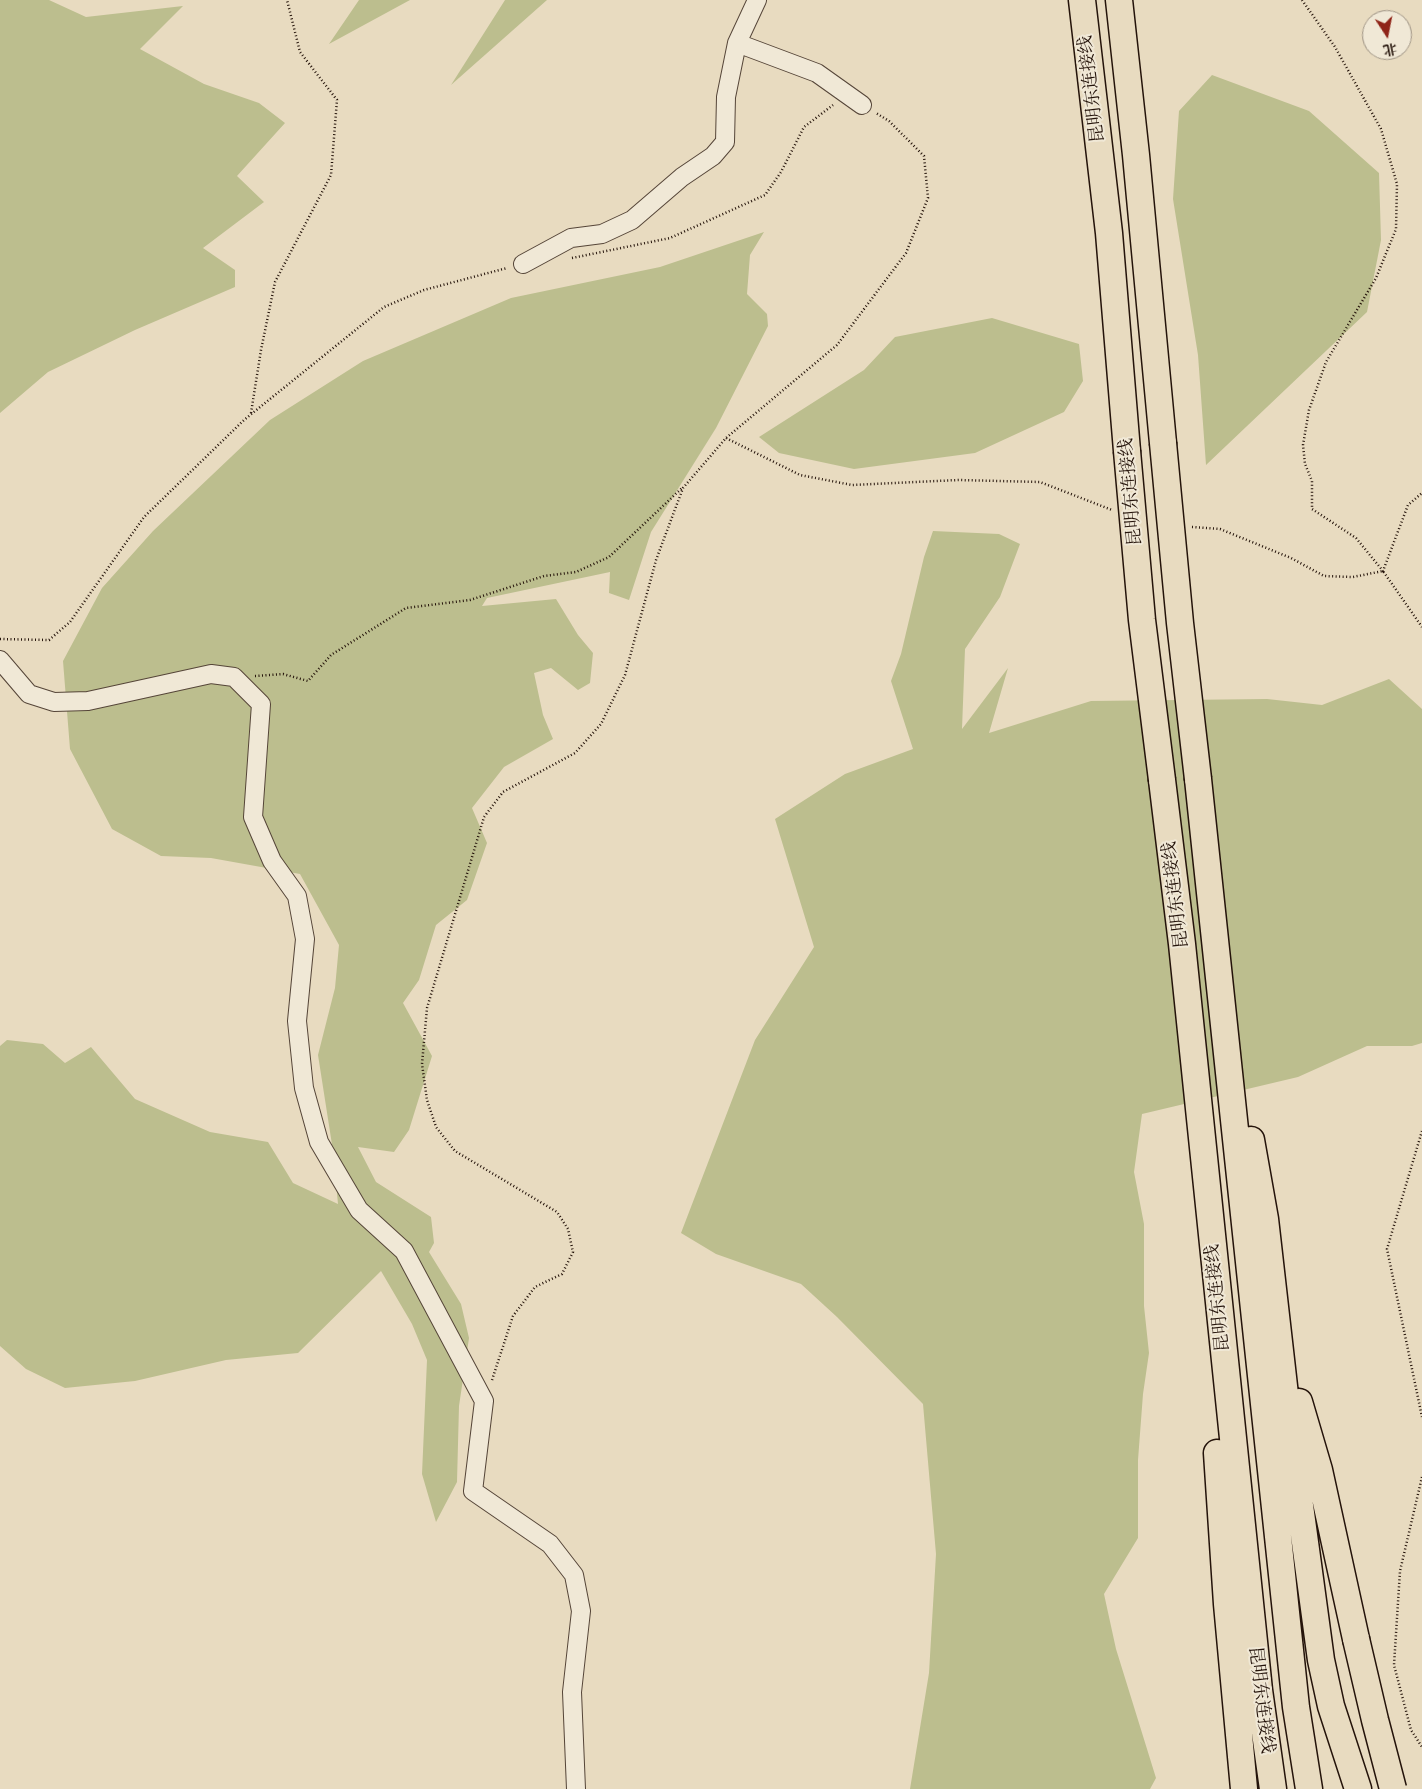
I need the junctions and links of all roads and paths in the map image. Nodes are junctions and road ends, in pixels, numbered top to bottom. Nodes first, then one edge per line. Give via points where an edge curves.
1 (287, 0) edge
2 (757, 0) edge
3 (1082, 0) edge
4 (1119, 0) edge
5 (1302, 0) edge
6 (737, 43) junction
7 (862, 105) junction
8 (571, 258) dead end
9 (523, 264) joint
10 (251, 415) junction
11 (726, 438) junction
12 (683, 488) junction
13 (1422, 493) edge
14 (1113, 510) dead end
15 (1184, 527) dead end
16 (1382, 571) junction
17 (1422, 627) edge
18 (0, 639) edge
19 (0, 660) edge
20 (234, 677) junction
21 (1214, 933) junction
22 (1195, 1071) junction
23 (1422, 1131) edge
24 (1276, 1317) junction
25 (484, 1402) junction
26 (1422, 1417) edge
27 (1422, 1477) edge
28 (1422, 1746) edge
29 (576, 1789) edge
30 (1244, 1789) edge
31 (1273, 1789) edge
32 (1309, 1789) edge
33 (1358, 1789) edge
34 (1393, 1789) edge

1 - 10 path via 300,52 337,100 331,175 275,282
2 - 6 street
3 - 22 highway, 昆明东连接线, bridge via 1109,233 1142,620
4 - 21 highway, 昆明东连接线, bridge
5 - 16 path via 1335,47 1382,130 1397,184 1396,229 1376,278 1326,362 1309,410 1303,445 1305,464 1312,481 1312,509 1356,538
6 - 7 street via 817,73
6 - 9 street via 726,97 725,142 714,156 682,177 632,220 602,234 571,238
7 - 8 path via 834,104 804,127 765,195 670,238
7 - 11 path via 889,121 924,156 928,198 906,253 837,344
9 - 10 path via 424,290 384,307
10 - 18 path via 144,517 70,622 49,640
11 - 12 path
11 - 14 path via 800,475 843,484 958,480 1040,482
12 - 20 path via 609,556 576,572 544,576 470,600 406,608 331,655 308,680 283,674
12 - 25 path via 656,560 624,674 601,724 575,753 503,792 484,817 427,1008 422,1064 427,1100 436,1127 455,1151 557,1212 568,1229 573,1252 562,1274 535,1287 513,1316
13 - 16 path via 1408,505
15 - 16 path via 1220,529 1291,558 1324,576
16 - 17 path
19 - 20 street via 29,694 54,702 88,701 211,674
20 - 25 street via 261,704 253,817 272,861 297,896 305,939 297,1021 304,1088 319,1142 359,1210 404,1251
21 - 24 highway via 1227,1025 1259,1178
21 - 32 highway, 昆明东连接线 via 1296,1707
22 - 30 highway via 1200,1270
22 - 31 highway, 昆明东连接线 via 1258,1690
23 - 26 path via 1387,1249
24 - 33 highway via 1322,1660 1331,1706
24 - 34 highway, bridge via 1319,1470
25 - 29 street via 473,1490 550,1544 574,1575 581,1611 572,1692
27 - 28 path via 1400,1571 1394,1665 1411,1730

